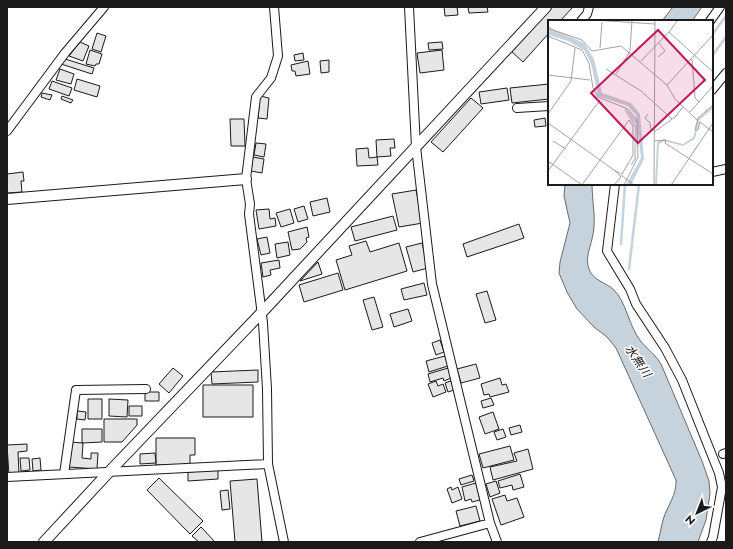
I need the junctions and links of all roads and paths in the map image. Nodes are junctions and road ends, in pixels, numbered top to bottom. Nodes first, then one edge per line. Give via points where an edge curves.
1 (104, 7) edge
2 (274, 7) edge
3 (409, 7) edge
4 (546, 7) edge
5 (589, 7) edge
6 (720, 7) edge
7 (581, 20) edge
8 (711, 20) edge
9 (726, 73) edge
10 (713, 89) edge
11 (548, 106) edge
12 (517, 108) dead end
13 (7, 131) edge
14 (416, 147) junction
15 (726, 169) edge
16 (713, 172) edge
17 (246, 180) junction
18 (615, 185) edge
19 (7, 199) edge
20 (262, 312) junction
21 (146, 389) dead end
22 (268, 464) junction
23 (109, 472) junction
24 (64, 474) junction
25 (7, 477) edge
26 (490, 523) junction
27 (44, 542) edge
28 (284, 542) edge
29 (420, 542) edge
30 (497, 542) edge
31 (711, 542) edge

1 - 13 street via 65,53
2 - 17 street via 278,56 271,78 256,96
3 - 14 street
4 - 14 street
5 - 7 street
6 - 8 street
9 - 10 street
11 - 12 street
14 - 20 street
14 - 26 street via 432,284
15 - 16 street
17 - 19 street
17 - 20 street
18 - 31 street via 607,252 682,380 719,473 721,499
20 - 22 street
20 - 23 street
21 - 24 street via 76,390
22 - 23 street
22 - 28 street
23 - 24 street
23 - 27 street
24 - 25 street
26 - 29 street
26 - 30 street

